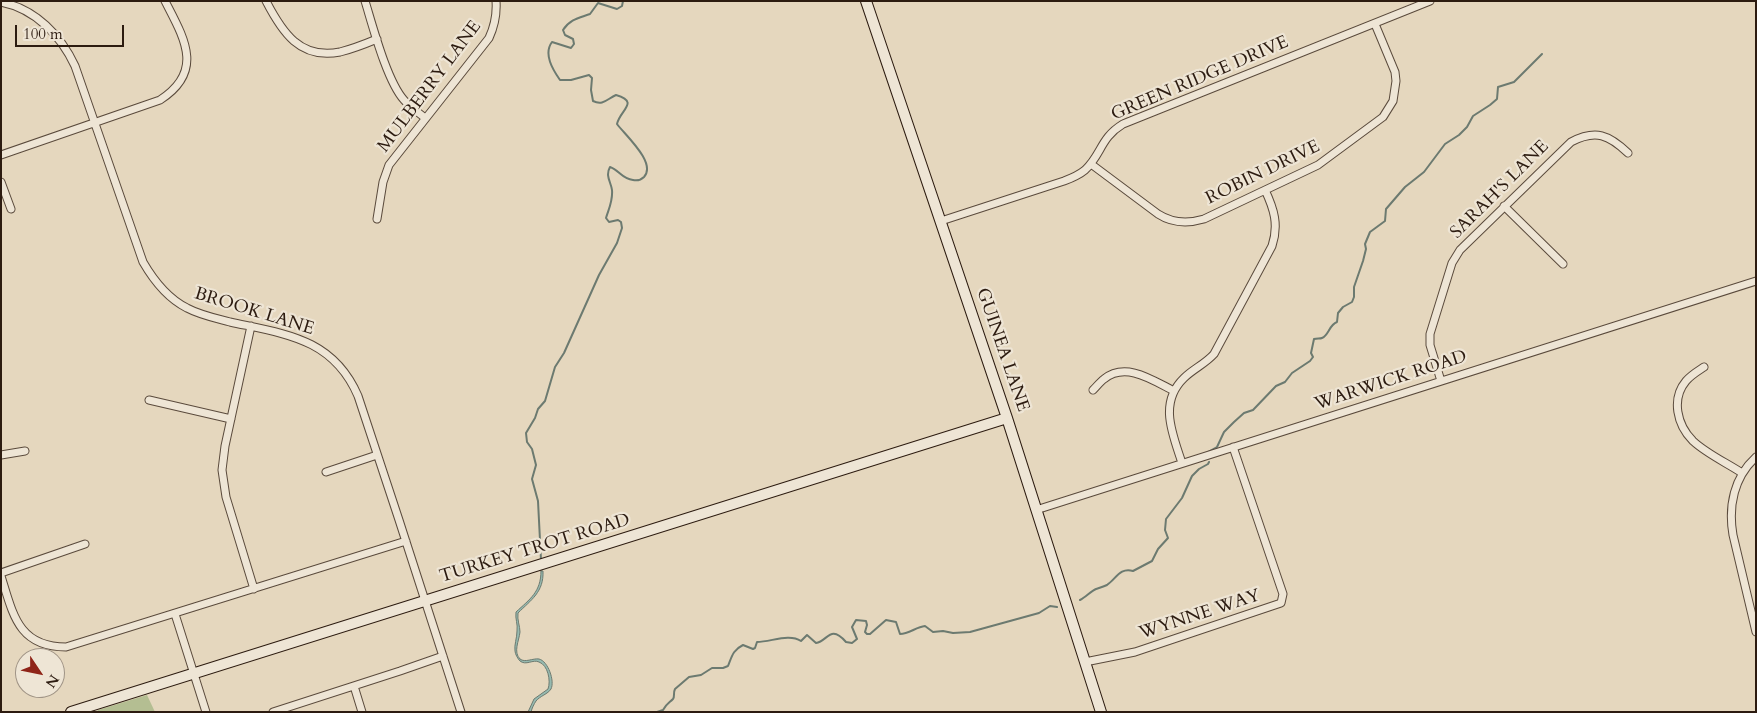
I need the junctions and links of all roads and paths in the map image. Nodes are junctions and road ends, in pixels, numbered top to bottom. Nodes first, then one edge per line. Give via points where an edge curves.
1 (165, 1) edge
2 (266, 1) edge
3 (365, 1) edge
4 (496, 1) edge
5 (866, 1) edge
6 (1430, 1) edge
7 (1, 2) edge
8 (1375, 24) junction
9 (377, 39) junction
10 (426, 118) junction
11 (95, 123) junction
12 (1628, 153) dead end
13 (1, 155) edge
14 (1091, 164) junction
15 (1, 182) edge
16 (1265, 190) junction
17 (1504, 206) junction
18 (11, 209) dead end
19 (377, 219) dead end
20 (941, 221) junction
21 (1563, 264) dead end
22 (1756, 282) edge
23 (252, 326) junction
24 (1704, 367) dead end
25 (1441, 381) junction
26 (1093, 390) dead end
27 (1174, 391) junction
28 (149, 400) dead end
29 (1007, 418) junction
30 (231, 419) junction
31 (1233, 447) junction
32 (25, 451) dead end
33 (1, 455) edge
34 (377, 455) junction
35 (1756, 457) edge
36 (1182, 463) junction
37 (326, 472) dead end
38 (1742, 472) junction
39 (1036, 510) junction
40 (406, 541) junction
41 (85, 544) dead end
42 (1, 575) edge
43 (254, 589) junction
44 (425, 601) junction
45 (175, 614) junction
46 (1756, 632) edge
47 (443, 656) junction
48 (1085, 662) junction
49 (194, 673) junction
50 (354, 686) junction
51 (76, 711) edge
52 (206, 712) edge
53 (273, 712) edge
54 (362, 712) edge
55 (461, 712) edge
56 (1101, 712) edge

1 - 11 street via 186,44 187,58 182,78 160,100
2 - 9 street via 286,35 309,50 335,53
3 - 9 street
4 - 10 street, MULBERRY LANE via 494,26 489,38
5 - 20 street, GUINEA LANE
6 - 8 street, GREEN RIDGE DRIVE
7 - 11 street, BROOK LANE via 32,15 56,35 75,66
8 - 14 street, GREEN RIDGE DRIVE via 1123,124 1107,136
8 - 16 street, ROBIN DRIVE via 1395,72 1396,92 1389,109 1378,122 1318,165
9 - 10 street via 397,91
10 - 19 street, MULBERRY LANE via 389,165
11 - 13 street
11 - 23 street, BROOK LANE via 150,276 185,308 208,317
12 - 17 street, SARAH'S LANE via 1610,138 1596,134 1580,137 1567,144
14 - 16 street, ROBIN DRIVE via 1158,214 1178,222 1204,219
14 - 20 street, GREEN RIDGE DRIVE via 1080,174 1064,181
15 - 18 street
16 - 27 street via 1276,219 1272,246 1214,354 1183,379
17 - 21 street
17 - 25 street, SARAH'S LANE via 1452,262 1430,334 1430,345
20 - 29 street, GUINEA LANE
22 - 25 street, WARWICK ROAD
23 - 30 street
23 - 34 street, BROOK LANE via 302,339 332,358 355,390
24 - 38 street via 1686,380 1678,396 1677,409 1682,425 1693,441
25 - 31 street, WARWICK ROAD
26 - 27 street via 1106,378 1125,372 1144,376
27 - 36 street via 1168,411
28 - 30 street
29 - 39 street, GUINEA LANE
29 - 44 street, TURKEY TROT ROAD
30 - 43 street via 222,462 223,486
31 - 36 street, WARWICK ROAD
31 - 48 street, WYNNE WAY via 1283,594 1281,603 1135,652
32 - 33 street
34 - 37 street
34 - 40 street, BROOK LANE
35 - 38 street
36 - 39 street, WARWICK ROAD
38 - 46 street via 1733,496 1731,526
39 - 48 street, GUINEA LANE
40 - 43 street
40 - 44 street, BROOK LANE
41 - 42 street
42 - 45 street via 19,626 44,645 75,645
43 - 45 street
44 - 47 street, BROOK LANE
44 - 49 street, TURKEY TROT ROAD
45 - 49 street
47 - 50 street
47 - 55 street, BROOK LANE
48 - 56 street, GUINEA LANE
49 - 51 street, TURKEY TROT ROAD
49 - 52 street
50 - 53 street
50 - 54 street

